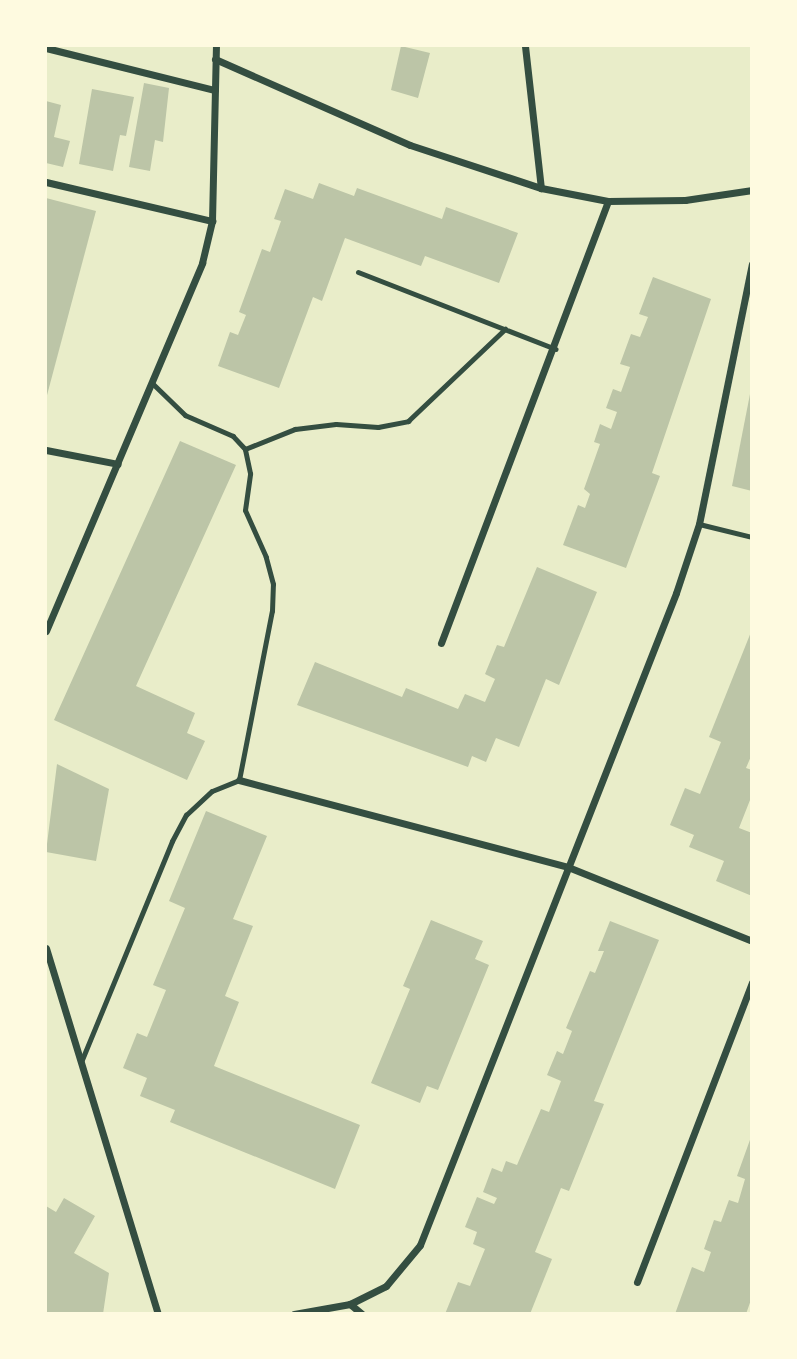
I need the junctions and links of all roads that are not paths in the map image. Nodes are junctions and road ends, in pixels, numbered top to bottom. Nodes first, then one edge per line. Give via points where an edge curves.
1 (216, 46) edge
2 (525, 46) edge
3 (46, 48) edge
4 (215, 59) junction
5 (215, 90) junction
6 (46, 182) edge
7 (541, 188) junction
8 (751, 190) edge
9 (608, 201) junction
10 (212, 221) junction
11 (751, 264) edge
12 (359, 272) dead end
13 (505, 329) junction
14 (556, 349) junction
15 (152, 383) junction
16 (245, 449) junction
17 (46, 450) edge
18 (118, 464) junction
19 (699, 524) junction
20 (751, 537) edge
21 (46, 631) edge
22 (441, 643) dead end
23 (239, 780) junction
24 (568, 867) junction
25 (751, 941) edge
26 (46, 948) edge
27 (751, 982) edge
28 (80, 1065) junction
29 (637, 1282) dead end
30 (350, 1304) junction
31 (158, 1314) edge
32 (294, 1314) edge
33 (362, 1314) edge

1 - 4 street
2 - 7 street
3 - 5 street
4 - 5 street
4 - 7 street via 410,145
5 - 10 street
6 - 10 street
7 - 9 street
8 - 9 street via 685,200
9 - 14 street
10 - 15 street via 202,264
11 - 19 street
12 - 13 lane
13 - 14 lane
13 - 16 lane via 408,421 378,427 336,424 295,429
14 - 22 street
15 - 16 lane via 185,415 233,436
15 - 18 street
16 - 23 lane via 250,473 245,510 273,584 272,611
17 - 18 street
18 - 21 street
19 - 20 lane
19 - 24 street
23 - 24 street
23 - 28 lane via 212,791 187,815 172,841
24 - 25 street
24 - 30 street via 420,1245 386,1286
26 - 28 street
27 - 29 street
28 - 31 street
30 - 32 street
30 - 33 street

